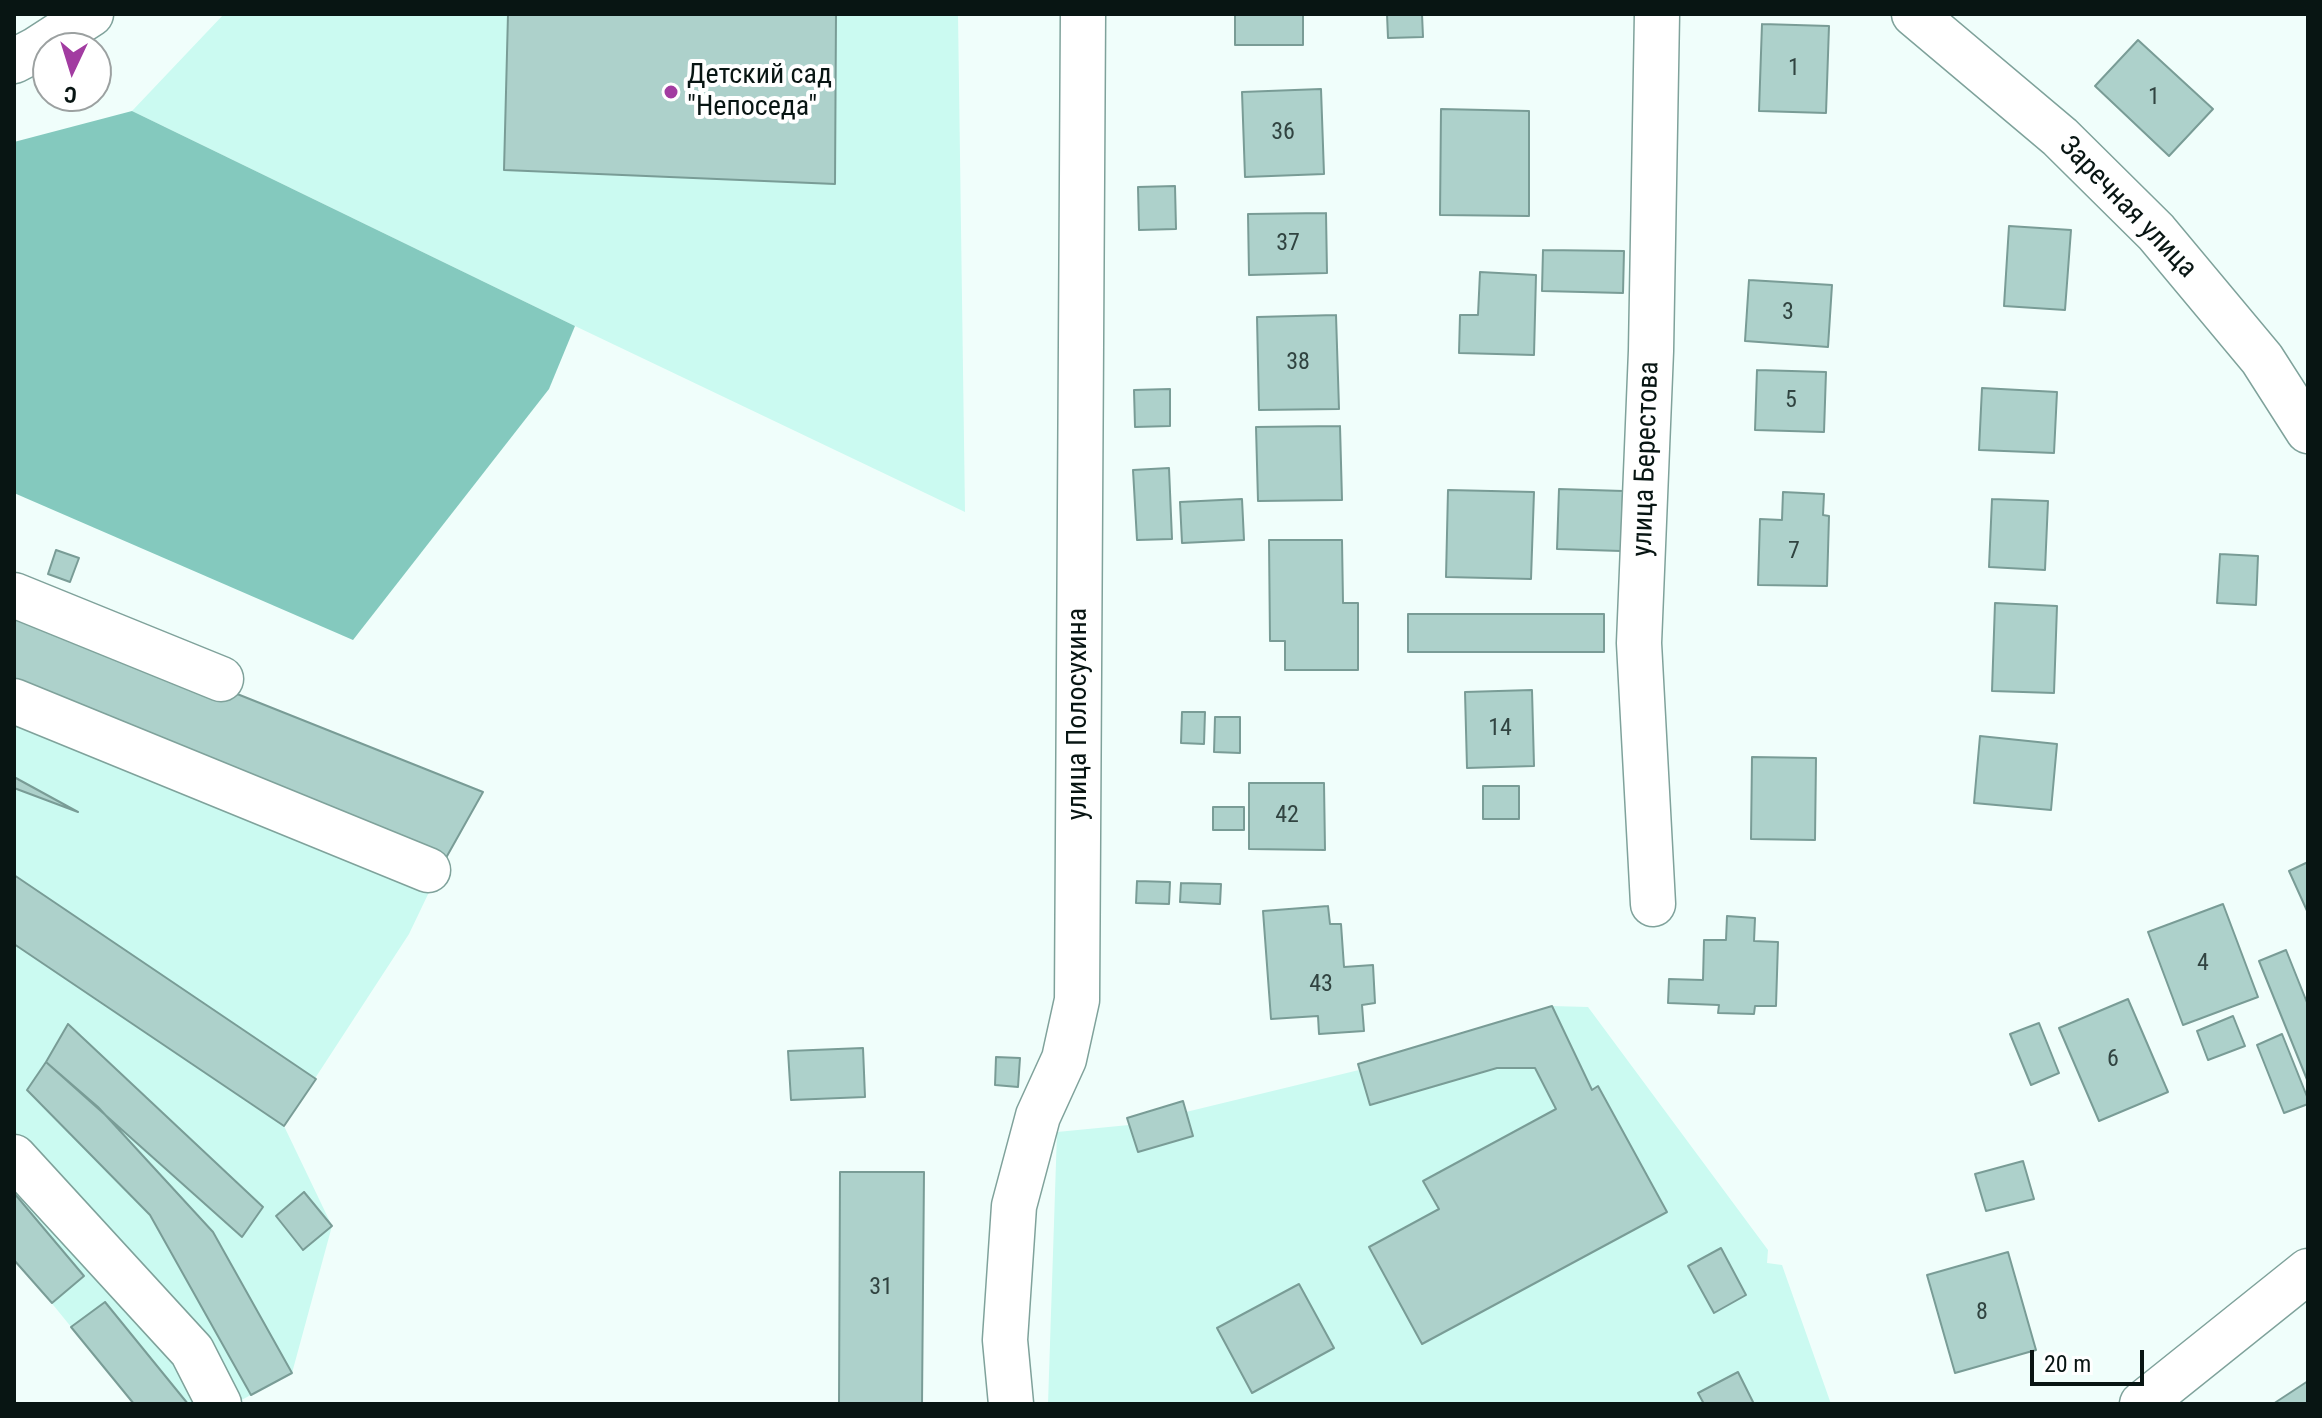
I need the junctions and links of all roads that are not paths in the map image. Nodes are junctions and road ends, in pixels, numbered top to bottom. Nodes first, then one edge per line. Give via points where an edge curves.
1 (91, 14) edge
2 (1083, 14) edge
3 (1657, 14) edge
4 (1914, 14) edge
5 (14, 61) edge
6 (2308, 431) edge
7 (14, 595) edge
8 (221, 679) dead end
9 (14, 701) edge
10 (428, 870) dead end
11 (1653, 904) dead end
12 (14, 1157) edge
13 (2308, 1271) edge
14 (219, 1404) edge
15 (1011, 1404) edge
16 (2142, 1404) edge

1 - 5 street
2 - 15 street, улица Полосухина via 1077,1000 1064,1059 1038,1116 1014,1206 1005,1340
3 - 11 street, улица Берестова via 1639,643
4 - 6 street, Заречная улица via 2060,137 2156,232 2262,359
7 - 8 street
9 - 10 street
12 - 14 street via 192,1351
13 - 16 street

